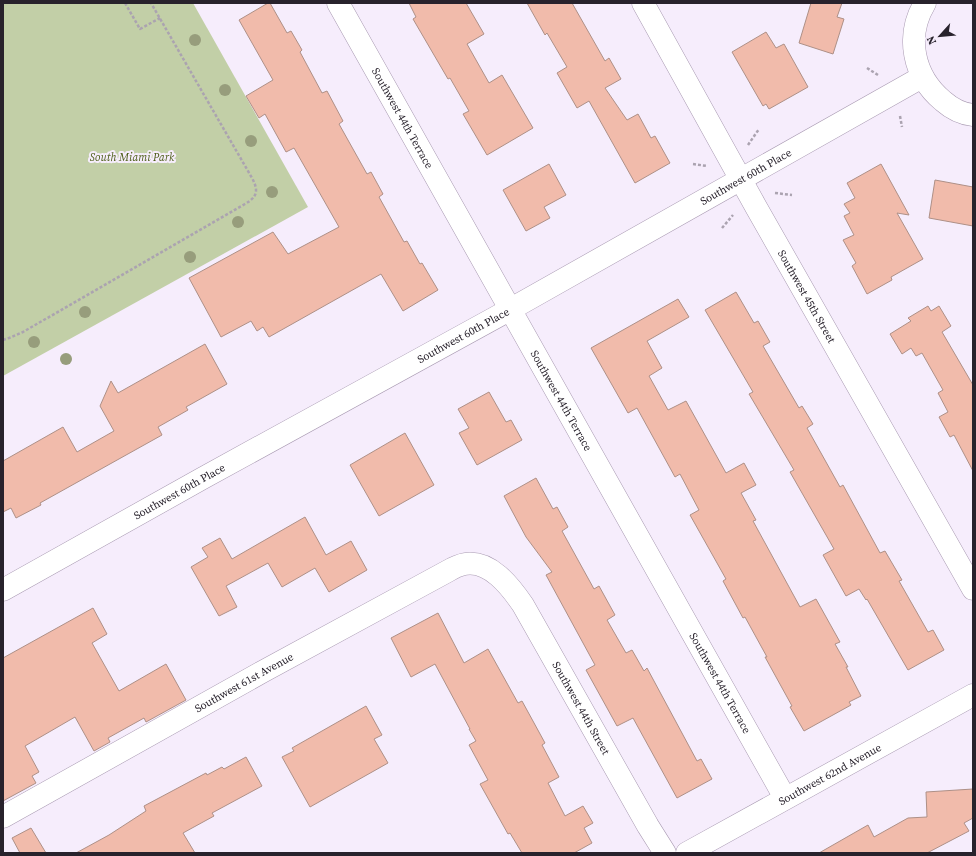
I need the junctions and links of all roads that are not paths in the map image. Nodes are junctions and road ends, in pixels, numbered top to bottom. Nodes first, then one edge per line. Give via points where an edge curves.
1 (338, 3) edge
2 (643, 3) edge
3 (925, 3) edge
4 (922, 77) junction
5 (973, 115) edge
6 (741, 179) junction
7 (511, 309) junction
8 (490, 570) joint
9 (973, 589) edge
10 (3, 590) edge
11 (973, 695) edge
12 (786, 798) junction
13 (3, 817) edge
14 (665, 853) edge
15 (687, 853) edge

1 - 7 street, Southwest 44th Terrace
2 - 6 street, Southwest 45th Street
3 - 4 street via 916,22 913,40 915,59
4 - 5 street via 934,93 949,106
4 - 6 street, Southwest 60th Place
6 - 7 street, Southwest 60th Place
6 - 9 street, Southwest 45th Street
7 - 10 street, Southwest 60th Place
7 - 12 street, Southwest 44th Terrace
8 - 13 street, Southwest 61st Avenue via 464,564 448,571
8 - 14 street, Southwest 44th Street via 507,584 526,609
11 - 12 street, Southwest 62nd Avenue
12 - 15 street, Southwest 62nd Avenue

